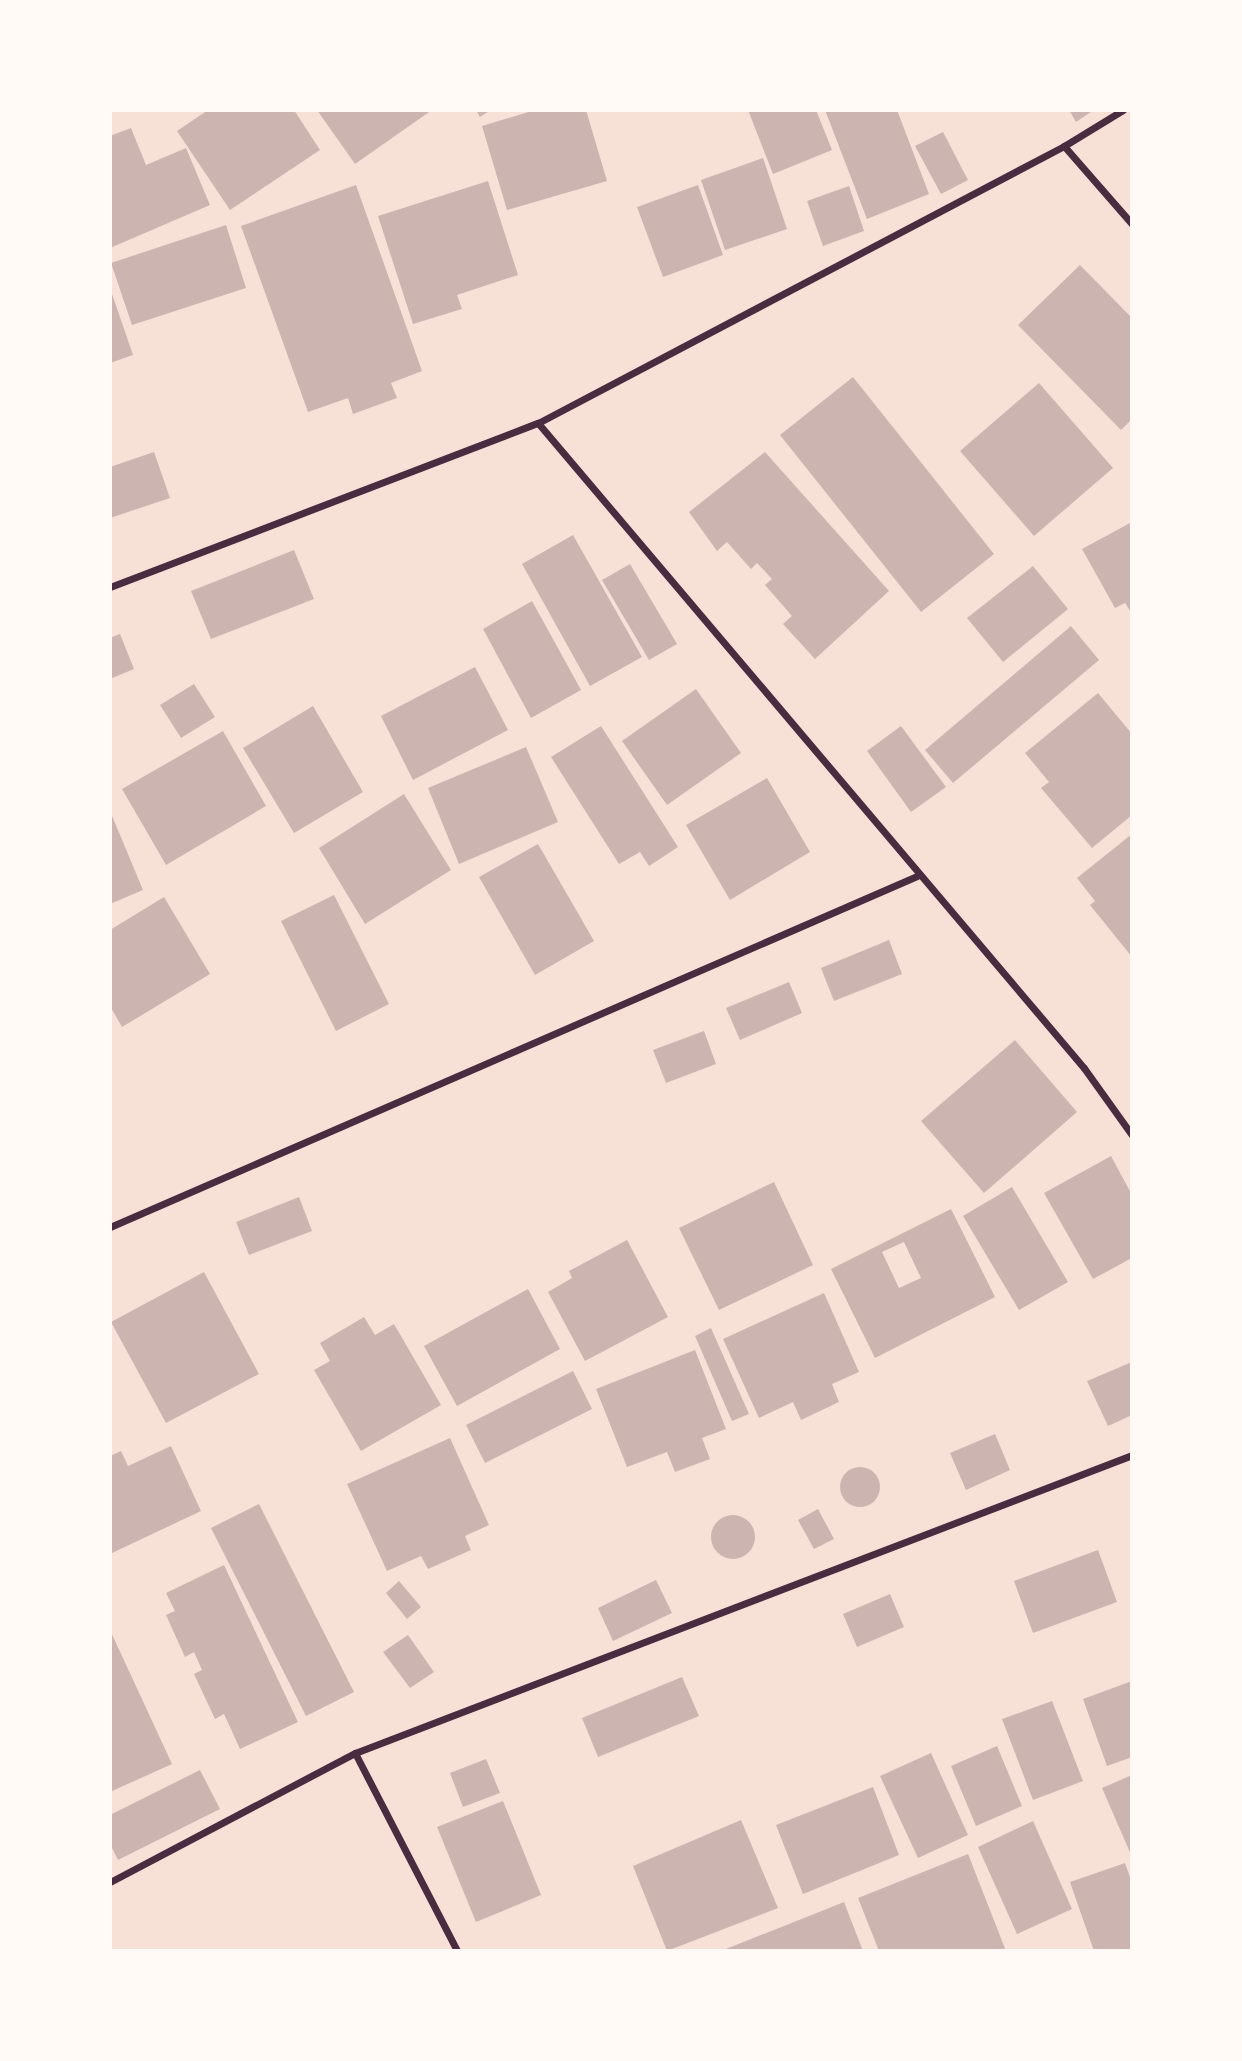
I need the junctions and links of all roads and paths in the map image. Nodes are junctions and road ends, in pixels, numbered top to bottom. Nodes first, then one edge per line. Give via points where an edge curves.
1 (1123, 110) edge
2 (1064, 146) junction
3 (1132, 224) edge
4 (538, 423) junction
5 (110, 587) edge
6 (917, 876) junction
7 (1132, 1135) edge
8 (110, 1227) edge
9 (1131, 1457) edge
10 (355, 1753) junction
11 (110, 1882) edge
12 (457, 1951) edge

1 - 2 street
2 - 3 street
2 - 4 street
4 - 5 street
4 - 6 street
6 - 7 street via 1084,1068
6 - 8 street
9 - 10 street
10 - 11 street
10 - 12 street

